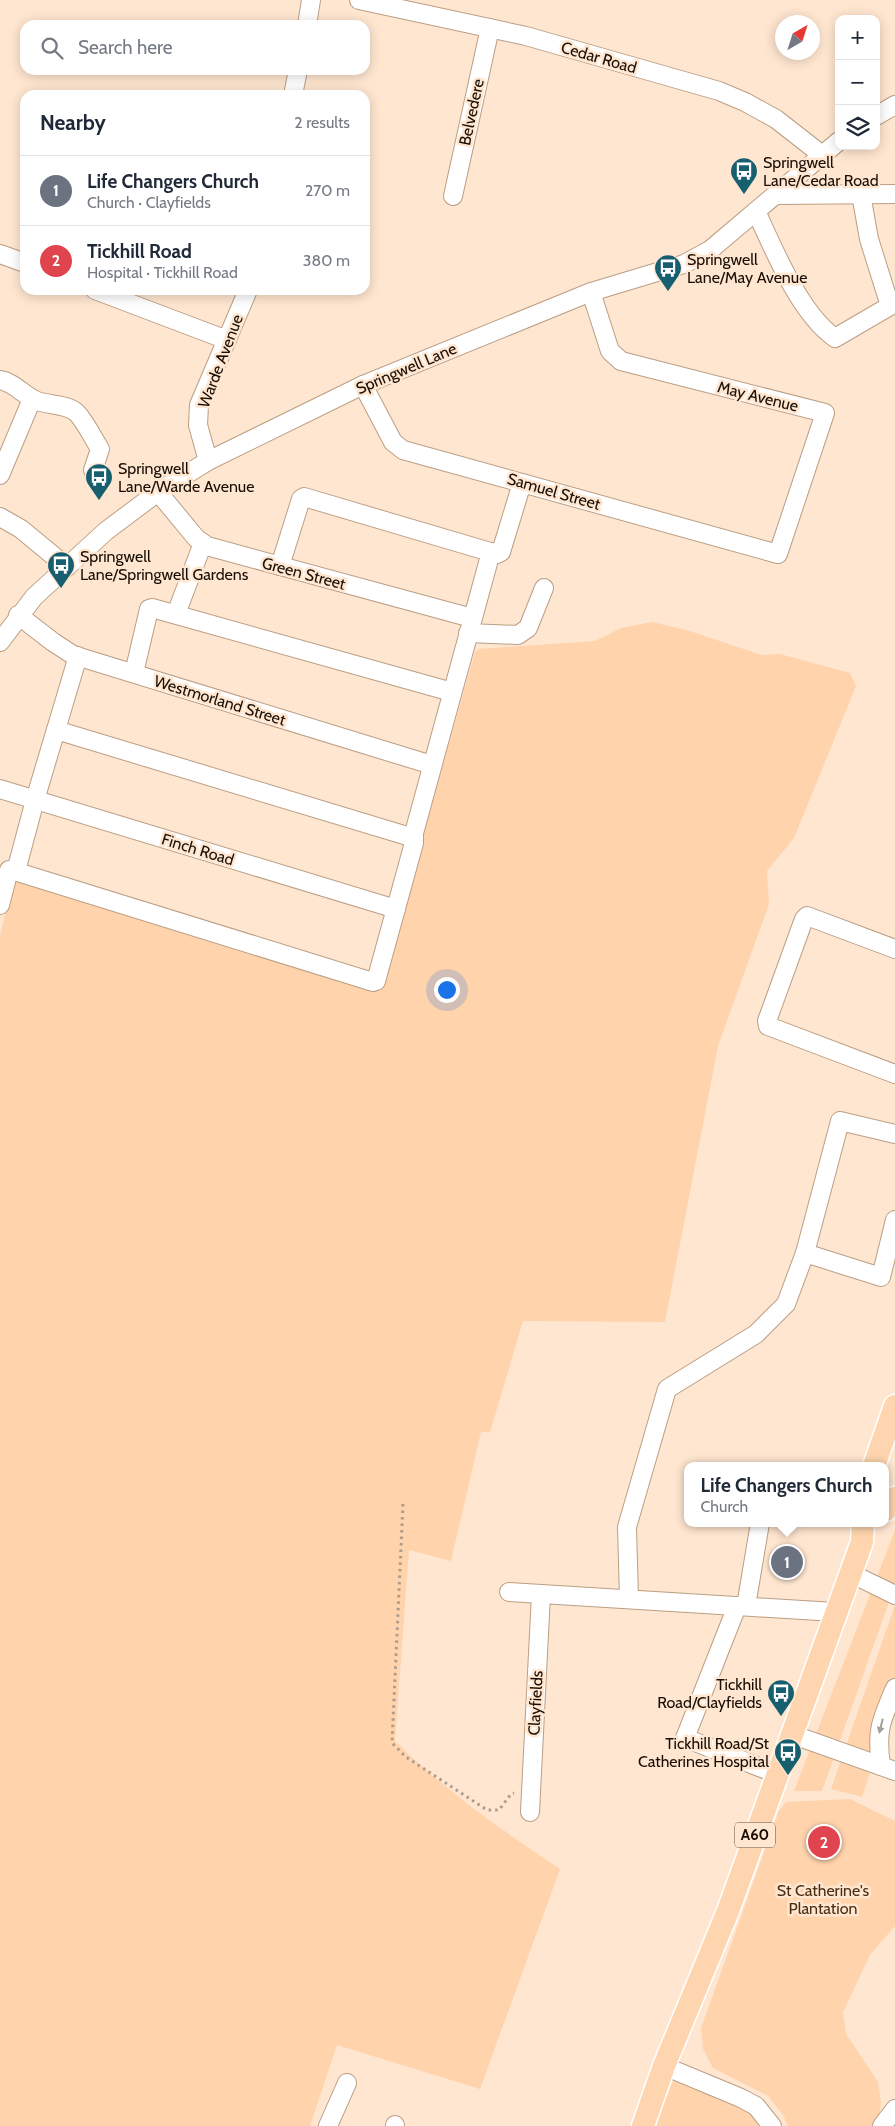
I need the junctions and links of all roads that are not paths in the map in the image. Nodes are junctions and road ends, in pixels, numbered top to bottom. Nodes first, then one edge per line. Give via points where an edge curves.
1 (311, 0) edge
2 (359, 0) edge
3 (308, 20) edge
4 (490, 28) junction
5 (297, 75) edge
6 (295, 90) edge
7 (895, 105) edge
8 (880, 114) edge
9 (835, 144) edge
10 (822, 155) junction
11 (861, 194) junction
12 (895, 194) edge
13 (775, 195) junction
14 (453, 196) dead end
15 (756, 211) junction
16 (0, 254) edge
17 (20, 261) edge
18 (591, 292) junction
19 (108, 295) edge
20 (246, 295) edge
21 (227, 340) junction
22 (0, 380) edge
23 (363, 385) junction
24 (32, 399) junction
25 (208, 461) junction
26 (93, 470) dead end
27 (0, 475) edge
28 (522, 483) junction
29 (158, 492) junction
30 (0, 517) edge
31 (203, 543) junction
32 (491, 552) junction
33 (778, 554) joint
34 (280, 566) junction
35 (67, 567) junction
36 (544, 588) dead end
37 (176, 614) junction
38 (18, 615) junction
39 (470, 625) junction
40 (0, 642) edge
41 (78, 656) junction
42 (134, 673) junction
43 (452, 692) junction
44 (56, 730) junction
45 (432, 765) junction
46 (0, 789) edge
47 (34, 800) junction
48 (414, 838) junction
49 (8, 876) edge
50 (0, 905) edge
51 (396, 909) junction
52 (895, 949) edge
53 (895, 1074) edge
54 (895, 1134) edge
55 (895, 1220) edge
56 (805, 1253) junction
57 (895, 1406) edge
58 (875, 1462) edge
59 (759, 1527) edge
60 (862, 1532) edge
61 (850, 1573) junction
62 (509, 1592) dead end
63 (541, 1594) junction
64 (895, 1595) edge
65 (629, 1599) junction
66 (742, 1606) junction
67 (835, 1612) junction
68 (895, 1688) edge
69 (792, 1734) junction
70 (888, 1769) edge
71 (777, 1774) junction
72 (530, 1812) dead end
73 (664, 2066) junction
74 (347, 2083) dead end
75 (895, 2109) edge
76 (328, 2126) edge
77 (642, 2126) edge
78 (772, 2126) edge
79 (882, 2126) edge

1 - 3 street
2 - 4 street, Cedar Road
4 - 10 street, Cedar Road via 719,91 776,119
4 - 14 street, Belvedere
5 - 6 street
7 - 8 street
9 - 10 street, Springwell Lane
10 - 13 street, Springwell Lane
11 - 12 street
11 - 13 street
11 - 15 street via 869,239 890,306 835,338 818,323 792,286
13 - 15 street, Springwell Lane
15 - 18 street, Springwell Lane via 710,250 684,264
16 - 17 street
18 - 23 street, Springwell Lane
18 - 33 street, May Avenue via 610,351 621,361 824,413
19 - 21 street
20 - 21 street, Warde Avenue
21 - 25 street, Warde Avenue via 199,405 198,425
22 - 24 street
23 - 25 street, Springwell Lane
23 - 28 street, Samuel Street via 393,442 403,450
24 - 26 street via 76,412 100,449
24 - 27 street
25 - 29 street, Springwell Lane
28 - 32 street via 501,552
28 - 33 street, Samuel Street
29 - 31 street, Green Street
29 - 35 street, Springwell Lane via 106,531
30 - 35 street via 21,529
31 - 34 street, Green Street
31 - 37 street
32 - 34 street via 304,497
32 - 39 street
34 - 39 street, Green Street
35 - 38 street, Springwell Lane
36 - 39 street, Green Street via 524,633 518,635
37 - 42 street via 149,609
37 - 43 street
38 - 40 street, Springwell Lane
38 - 41 street, Westmorland Street via 53,642
39 - 43 street
41 - 42 street, Westmorland Street
41 - 44 street
42 - 45 street, Westmorland Street
43 - 45 street
44 - 47 street
44 - 48 street
45 - 48 street
46 - 47 street, Finch Road
47 - 49 street
47 - 51 street, Finch Road
48 - 51 street
49 - 50 street
49 - 51 street via 373,982 376,981
52 - 53 street via 807,916 767,1021 768,1026
54 - 56 street via 840,1122
55 - 56 street via 881,1277
56 - 65 street via 786,1304 756,1334 667,1389 627,1527
57 - 58 main road
59 - 66 street
60 - 61 main road, A60
61 - 64 street
61 - 67 main road, A60
62 - 63 street
63 - 65 street
63 - 72 street, Clayfields
65 - 66 street
66 - 67 street
66 - 71 street via 685,1738
67 - 69 main road, A60
68 -> 70 street via 880,1727 878,1744
69 - 70 street
69 - 71 main road, A60
71 - 73 main road, A60 via 728,1911
73 - 77 main road, A60
73 - 78 street via 749,2102
74 - 76 street
75 - 79 street

